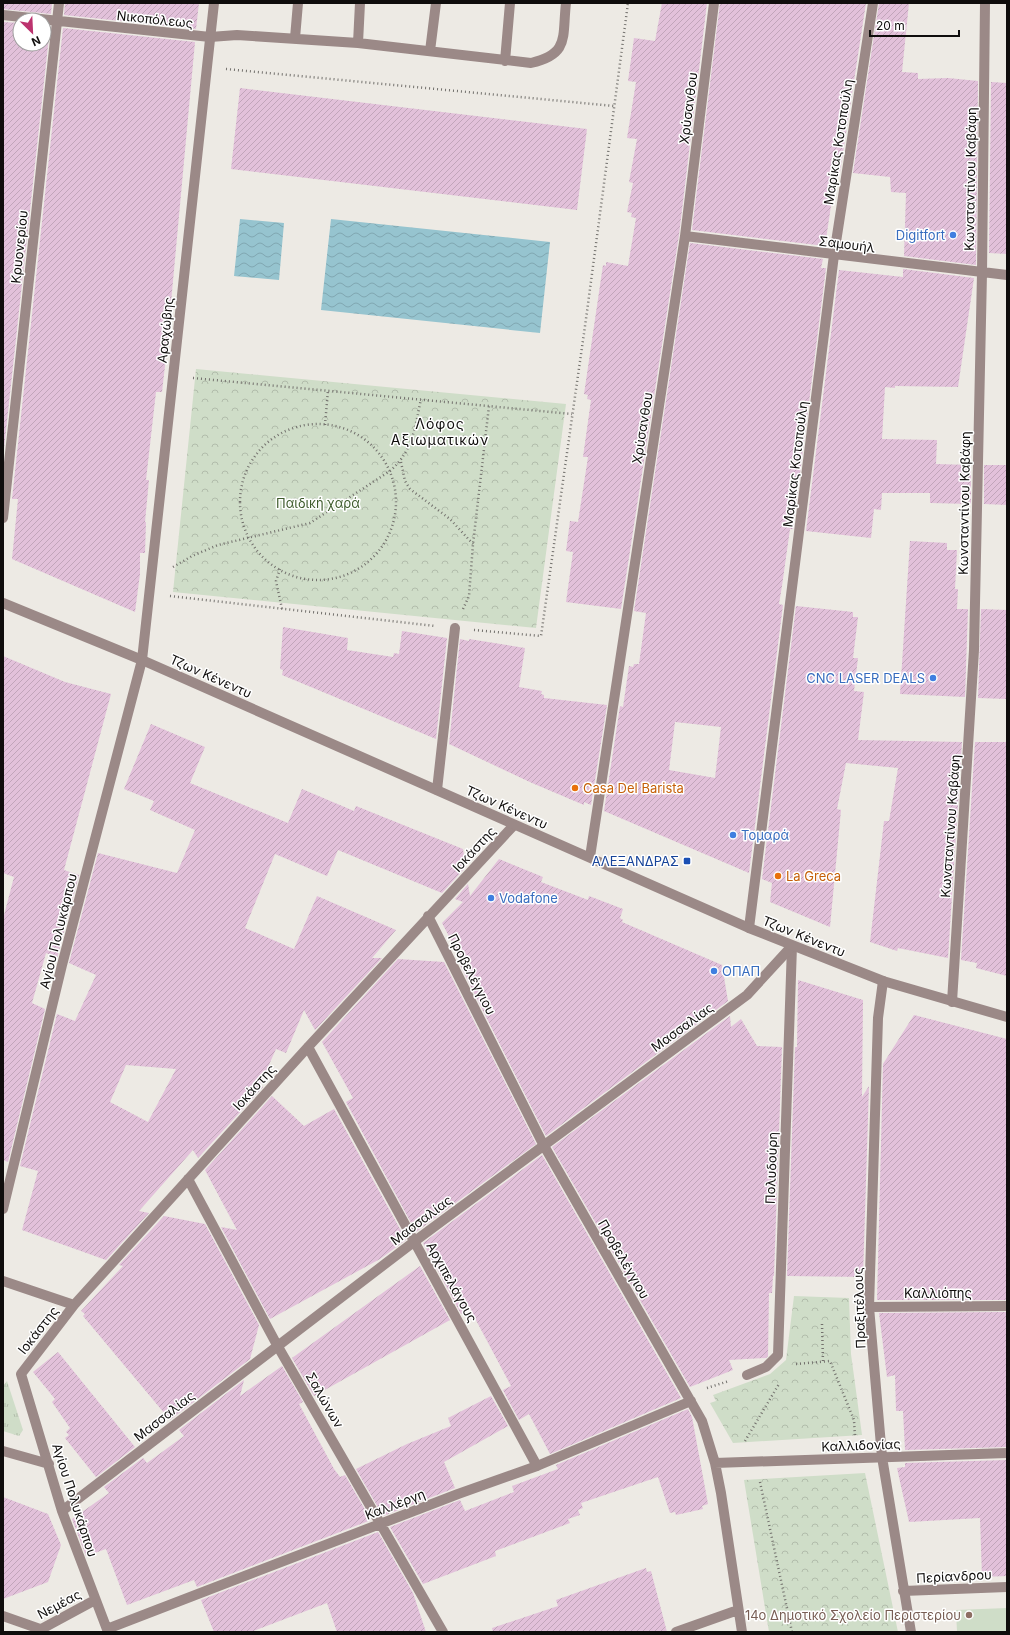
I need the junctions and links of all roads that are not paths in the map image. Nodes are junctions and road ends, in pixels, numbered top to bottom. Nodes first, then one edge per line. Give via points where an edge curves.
1 (59, 3) edge
2 (214, 3) edge
3 (298, 3) edge
4 (360, 3) edge
5 (436, 3) edge
6 (510, 3) edge
7 (566, 3) edge
8 (714, 3) edge
9 (873, 3) edge
10 (985, 3) edge
11 (3, 15) edge
12 (57, 22) junction
13 (210, 37) junction
14 (295, 38) junction
15 (358, 43) junction
16 (430, 51) junction
17 (505, 60) junction
18 (685, 236) junction
19 (834, 255) junction
20 (982, 273) junction
21 (1007, 275) edge
22 (3, 518) edge
23 (3, 603) edge
24 (455, 628) road end
25 (142, 660) junction
26 (437, 790) junction
27 (514, 825) junction
28 (590, 857) junction
29 (428, 916) junction
30 (750, 928) junction
31 (792, 946) junction
32 (883, 981) junction
33 (952, 1002) junction
34 (1007, 1017) edge
35 (308, 1047) junction
36 (543, 1144) junction
37 (188, 1179) junction
38 (3, 1209) edge
39 (415, 1241) junction
40 (3, 1281) edge
41 (74, 1305) junction
42 (1007, 1306) edge
43 (870, 1307) junction
44 (277, 1345) junction
45 (21, 1374) joint
46 (747, 1375) road end
47 (692, 1403) junction
48 (3, 1451) edge
49 (1007, 1453) edge
50 (882, 1457) junction
51 (715, 1463) junction
52 (49, 1464) junction
53 (537, 1466) junction
54 (62, 1511) junction
55 (381, 1523) junction
56 (1007, 1587) edge
57 (903, 1591) junction
58 (95, 1600) junction
59 (738, 1610) junction
60 (3, 1616) edge
61 (38, 1631) edge
62 (108, 1631) edge
63 (443, 1632) edge
64 (676, 1632) edge
65 (742, 1632) edge
66 (911, 1632) edge

1 - 12 street, Κρυονερίου
2 - 13 street, Αραχώβης
3 - 14 street
4 - 15 street
5 - 16 street
6 - 17 street
7 - 17 street, Νικοπόλεως via 561,47 556,54 531,64
8 - 18 street, Χρύσανθου
9 - 19 street, Μαρίκας Κοτοπούλη
10 - 20 street, Κωνσταντίνου Καβάφη
11 - 12 street, Νικοπόλεως
12 - 13 street, Νικοπόλεως
12 - 22 street, Κρυονερίου
13 - 14 street, Νικοπόλεως
13 - 25 street, Αραχώβης
14 - 15 street, Νικοπόλεως
15 - 16 street, Νικοπόλεως
16 - 17 street, Νικοπόλεως
18 - 19 street, Σαμουήλ
18 - 28 street, Χρύσανθου
19 - 20 street, Σαμουήλ
19 - 30 street, Μαρίκας Κοτοπούλη
20 - 21 street, Σαμουήλ
20 - 33 street, Κωνσταντίνου Καβάφη via 974,650
23 - 25 street, Τζων Κένεντυ
24 - 26 street
25 - 26 street, Τζων Κένεντυ
25 - 38 street, Αγίου Πολυκάρπου via 62,965
26 - 27 street, Τζων Κένεντυ
27 - 28 street, Τζων Κένεντυ
27 - 29 street, Ιοκάστης
28 - 30 street, Τζων Κένεντυ
29 - 35 street, Ιοκάστης
29 - 36 street, Προβελέγγιου
30 - 31 street, Τζων Κένεντυ
31 - 32 street, Τζων Κένεντυ
31 - 36 street, Μασσαλίας via 747,995
31 - 46 street, Πολυδούρη via 778,1355 766,1367
32 - 33 street, Τζων Κένεντυ
32 - 43 street, Πραξιτέλους via 878,1018
33 - 34 street, Τζων Κένεντυ
35 - 37 street, Ιοκάστης
35 - 39 street, Αρχιπελάγους
36 - 39 street, Μασσαλίας
36 - 47 street, Προβελέγγιου
37 - 41 street, Ιοκάστης
37 - 44 street, Σαλώνων
39 - 44 street, Μασσαλίας
39 - 53 street, Αρχιπελάγους
40 - 41 street
41 - 45 street, Ιοκάστης
42 - 43 street, Καλλιόπης
43 - 50 street, Πραξιτέλους
44 - 54 street, Μασσαλίας
44 - 55 street, Σαλώνων
45 - 52 street, Αγίου Πολυκάρπου
47 - 51 street, Προβελέγγιου via 702,1421
47 - 53 street, Καλλέργη
48 - 52 street
49 - 50 street, Καλλιδονίας
50 - 51 street, Καλλιδονίας
50 - 57 street, Πραξιτέλους
51 - 59 street, Προβελέγγιου
52 - 54 street, Αγίου Πολυκάρπου
53 - 55 street, Καλλέργη
54 - 58 street, Αγίου Πολυκάρπου
55 - 62 street, Καλλέργη
55 - 63 street, Σαλώνων
56 - 57 street, Περίανδρου
57 - 66 street, Πραξιτέλους
58 - 61 street, Νεμέας
58 - 62 street, Αγίου Πολυκάρπου
59 - 64 street
59 - 65 street, Προβελέγγιου
60 - 61 street

